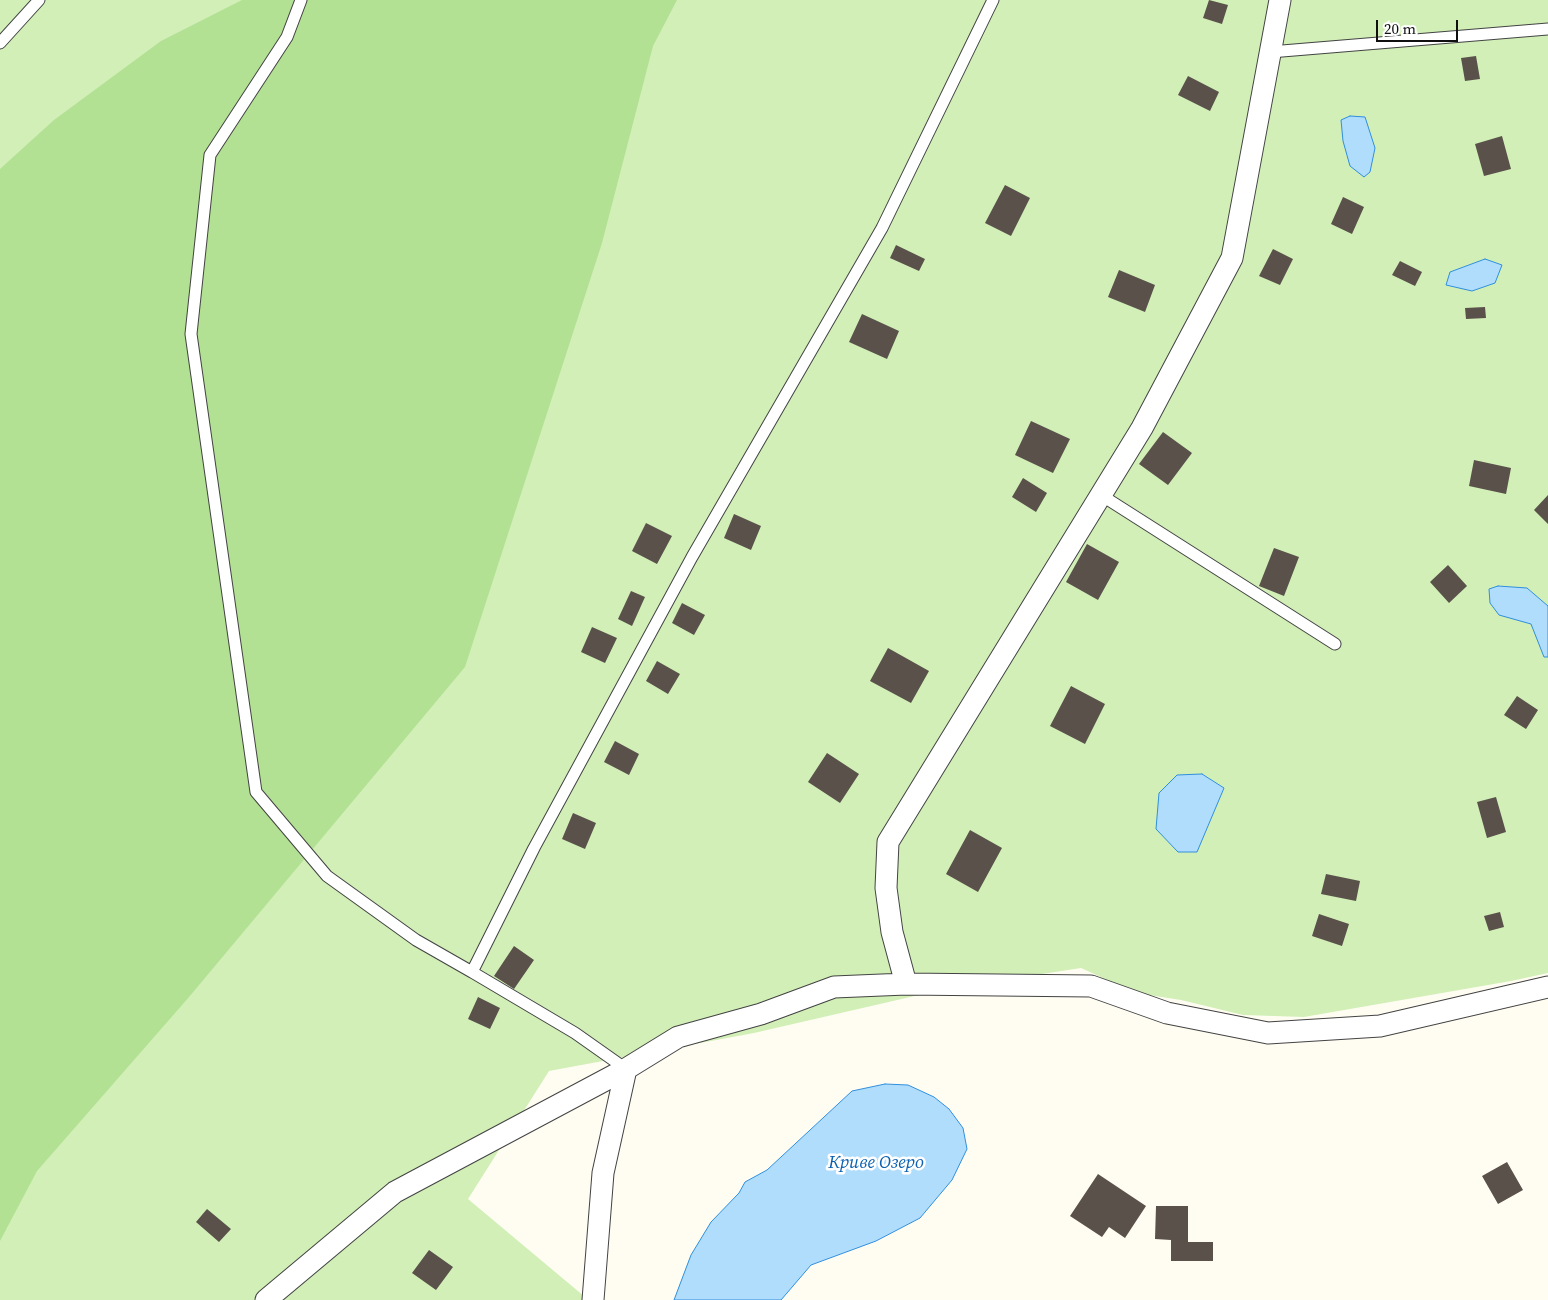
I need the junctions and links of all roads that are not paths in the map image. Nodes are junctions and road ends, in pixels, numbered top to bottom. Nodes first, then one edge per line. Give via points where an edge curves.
1 (39, 0) edge
2 (301, 0) edge
3 (993, 0) edge
4 (1280, 0) edge
5 (1548, 29) edge
6 (0, 43) edge
7 (1270, 52) junction
8 (1101, 495) junction
9 (1335, 644) dead end
10 (472, 972) junction
11 (906, 984) junction
12 (1548, 987) edge
13 (626, 1069) junction
14 (266, 1300) edge
15 (593, 1300) edge

1 - 6 lane
2 - 10 lane via 287,37 210,155 191,334 256,792 327,876 416,940
3 - 10 lane via 882,228 692,557 534,848
4 - 7 street
5 - 7 lane
7 - 8 street via 1232,258 1142,428
8 - 9 lane
8 - 11 street via 888,842 886,888 892,932
10 - 13 lane via 575,1033
11 - 12 street via 1090,986 1167,1013 1268,1033 1380,1026
11 - 13 street via 834,987 761,1014 678,1036
13 - 14 street via 395,1192
13 - 15 street via 603,1172

